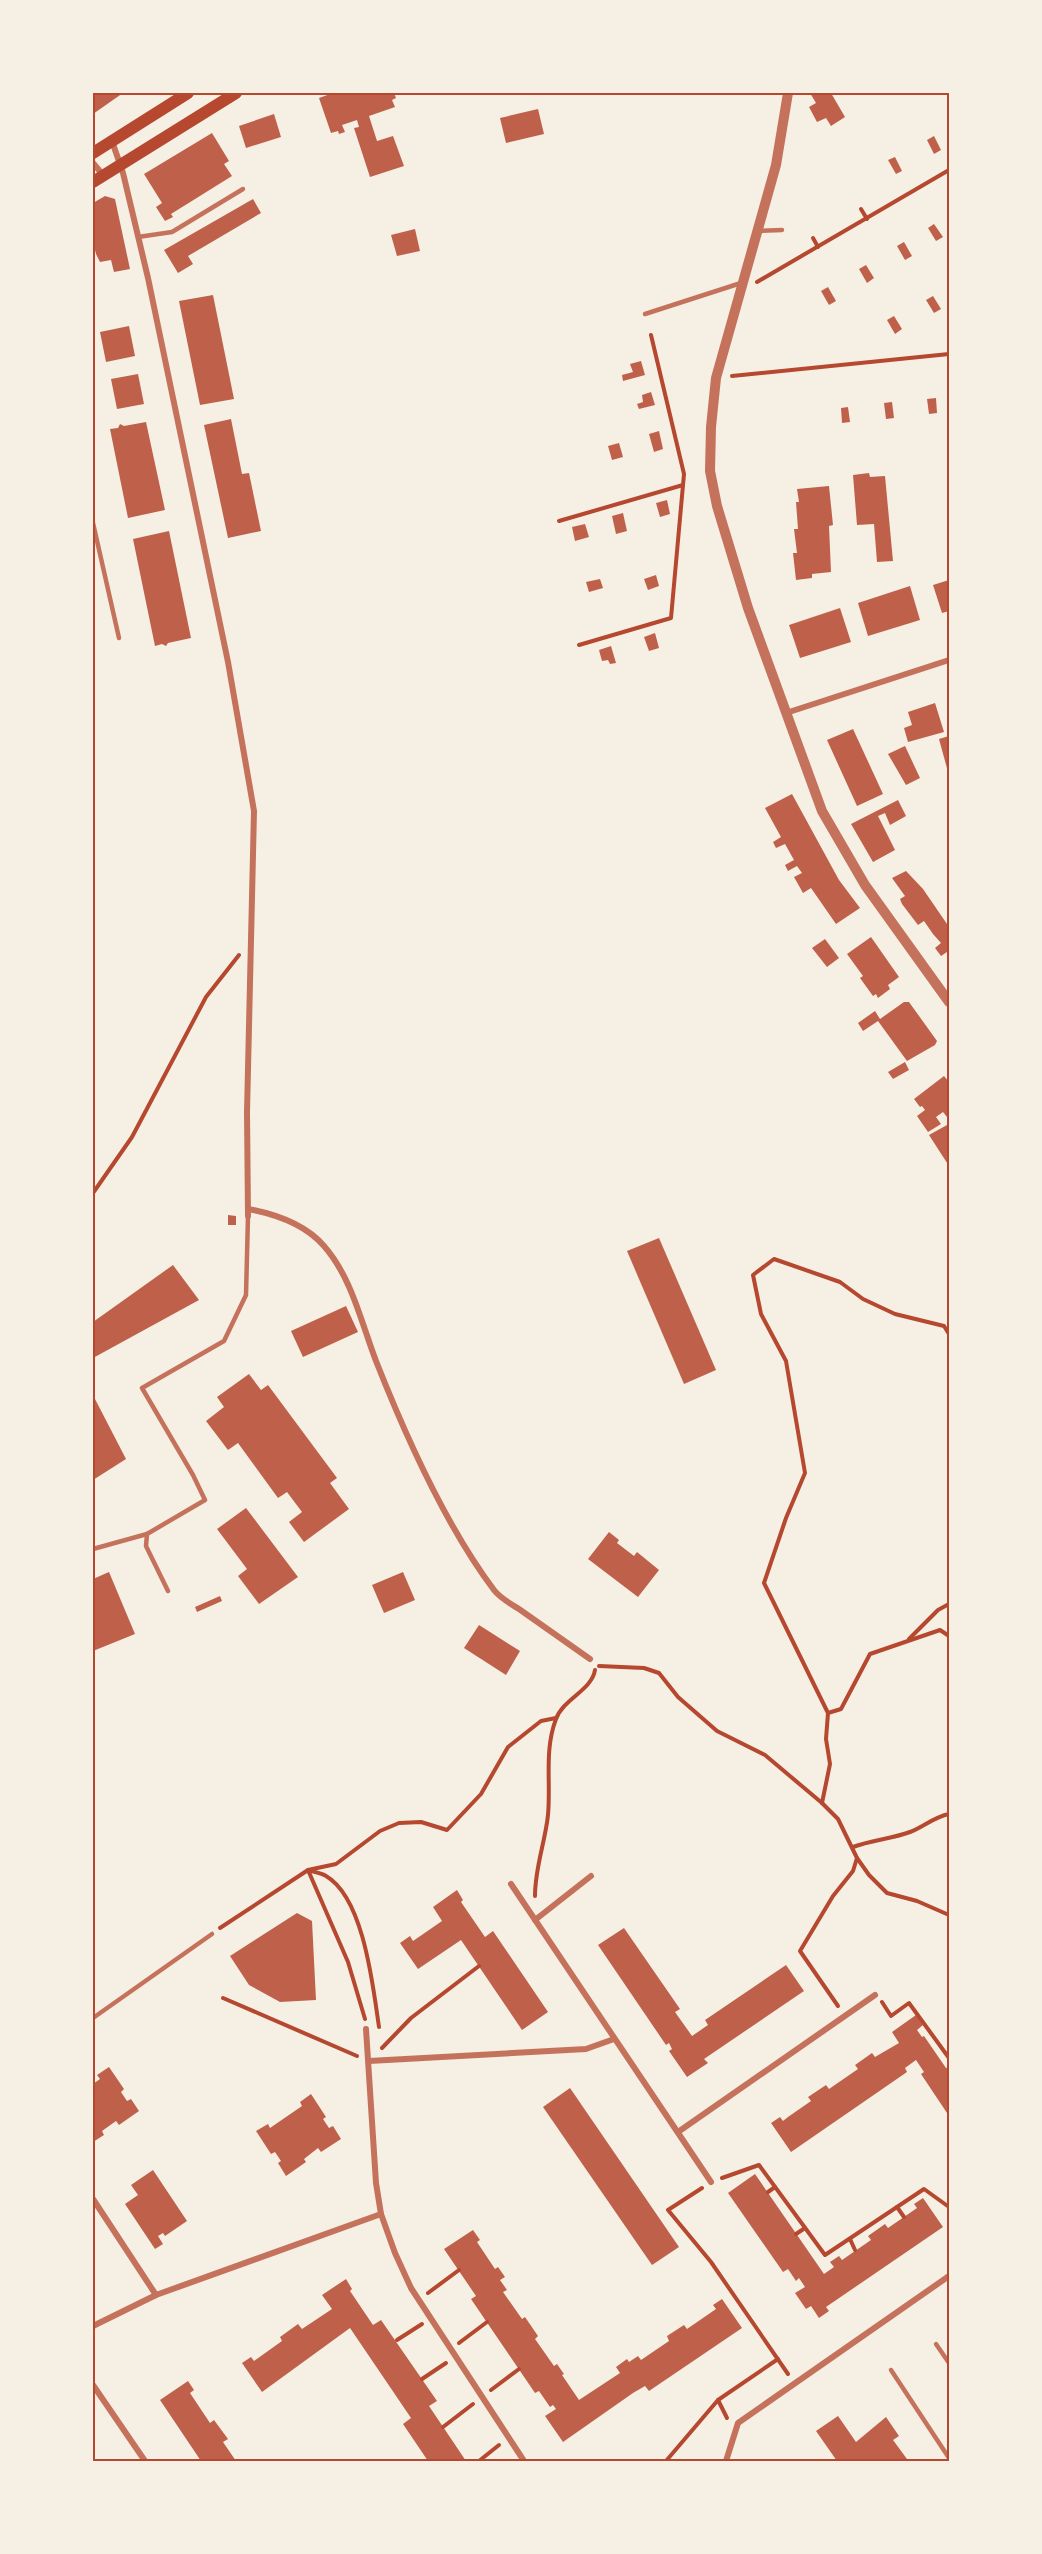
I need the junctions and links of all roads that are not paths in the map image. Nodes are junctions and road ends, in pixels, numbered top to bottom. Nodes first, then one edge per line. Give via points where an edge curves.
1 (188, 93) edge
2 (236, 93) edge
3 (788, 93) edge
4 (111, 141) junction
5 (93, 153) edge
6 (93, 163) edge
7 (121, 164) junction
8 (98, 178) edge
9 (243, 189) dead end
10 (782, 230) dead end
11 (759, 231) junction
12 (138, 237) junction
13 (742, 286) junction
14 (645, 314) dead end
15 (93, 523) edge
16 (119, 638) dead end
17 (949, 660) edge
18 (786, 713) junction
19 (949, 1002) edge
20 (248, 1213) junction
21 (147, 1534) junction
22 (93, 1549) edge
23 (168, 1591) dead end
24 (590, 1659) dead end
25 (591, 1876) dead end
26 (512, 1884) dead end
27 (535, 1920) junction
28 (212, 1934) road end
29 (877, 1997) road end
30 (93, 2018) edge
31 (366, 2029) road end
32 (614, 2039) junction
33 (369, 2061) junction
34 (678, 2132) junction
35 (711, 2182) road end
36 (93, 2199) edge
37 (381, 2214) junction
38 (949, 2276) edge
39 (156, 2295) junction
40 (93, 2326) edge
41 (936, 2344) dead end
42 (949, 2364) edge
43 (891, 2370) dead end
44 (93, 2385) edge
45 (949, 2458) edge
46 (145, 2461) edge
47 (524, 2461) edge
48 (726, 2461) edge

1 - 4 main road
2 - 7 main road
3 - 11 street via 783,132
4 - 5 main road
4 - 7 street
6 - 8 street
7 - 8 main road
7 - 12 street
9 - 12 lane via 172,232
10 - 11 lane
11 - 13 street
12 - 20 street via 228,662 254,811
13 - 14 lane
13 - 18 street via 716,378 709,456 717,506
15 - 16 lane
17 - 18 street
18 - 19 street via 822,811 842,849
20 - 21 lane via 246,1295 225,1341 142,1388 205,1500
20 - 24 street via 270,1213 293,1222 322,1244 334,1259 352,1293 416,1456 448,1517 496,1593
21 - 22 lane
21 - 23 lane via 146,1546
25 - 27 street
26 - 27 street
27 - 32 street
28 - 30 lane
29 - 34 street
31 - 33 street
32 - 33 street via 586,2049
32 - 34 street
33 - 37 street via 373,2155
34 - 35 street
36 - 39 street
37 - 39 street
37 - 47 street via 419,2300
38 - 48 street via 738,2423
39 - 40 street
41 - 42 lane
43 - 45 lane
44 - 46 street

